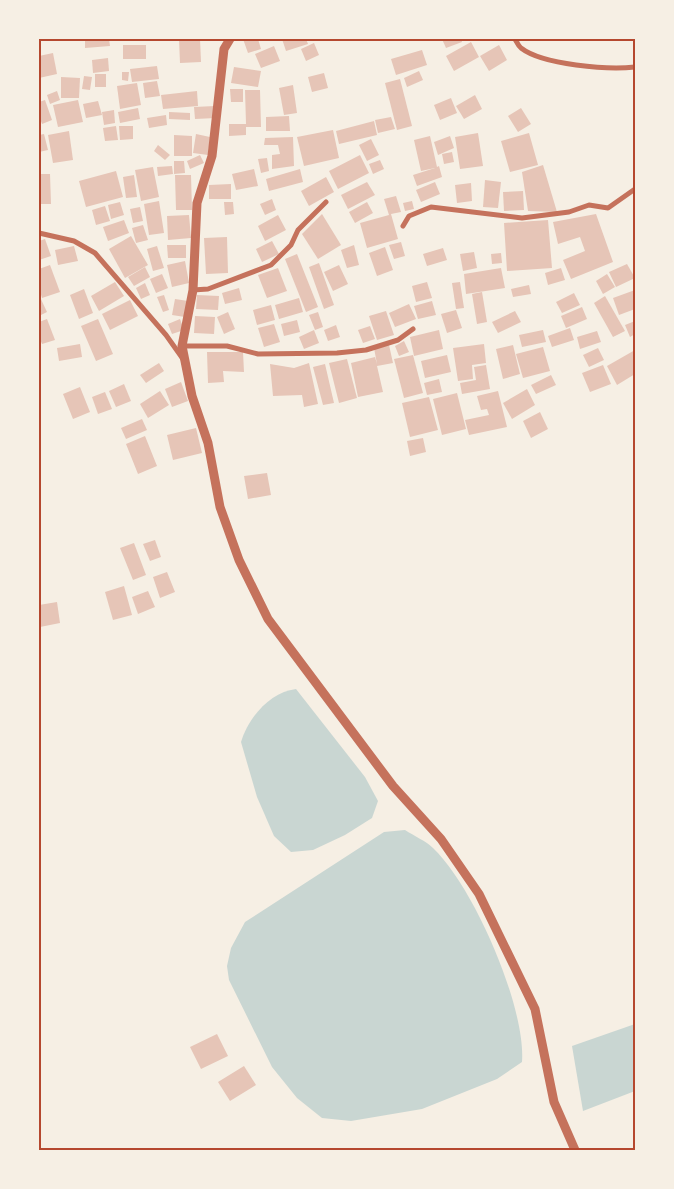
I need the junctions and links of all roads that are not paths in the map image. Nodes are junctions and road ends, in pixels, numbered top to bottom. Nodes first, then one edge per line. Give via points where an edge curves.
1 (230, 39) edge
2 (515, 39) edge
3 (635, 67) edge
4 (635, 189) edge
5 (326, 202) dead end
6 (403, 226) dead end
7 (39, 233) edge
8 (193, 290) junction
9 (413, 329) dead end
10 (182, 346) junction
11 (183, 360) junction
12 (575, 1150) edge

1 - 8 street via 224,49 212,156 197,203
2 - 3 street via 520,48 544,59 614,69
4 - 6 street via 608,208 589,205 569,212 522,218 431,207 409,216
5 - 8 street via 298,230 292,245 272,265 208,290
7 - 11 street via 74,241 95,253
8 - 10 street
9 - 10 street via 398,340 366,350 337,353 258,354 227,346
10 - 11 street
11 - 12 street via 208,443 220,507 239,560 268,618 393,786 441,839 480,894 535,1009 554,1102

